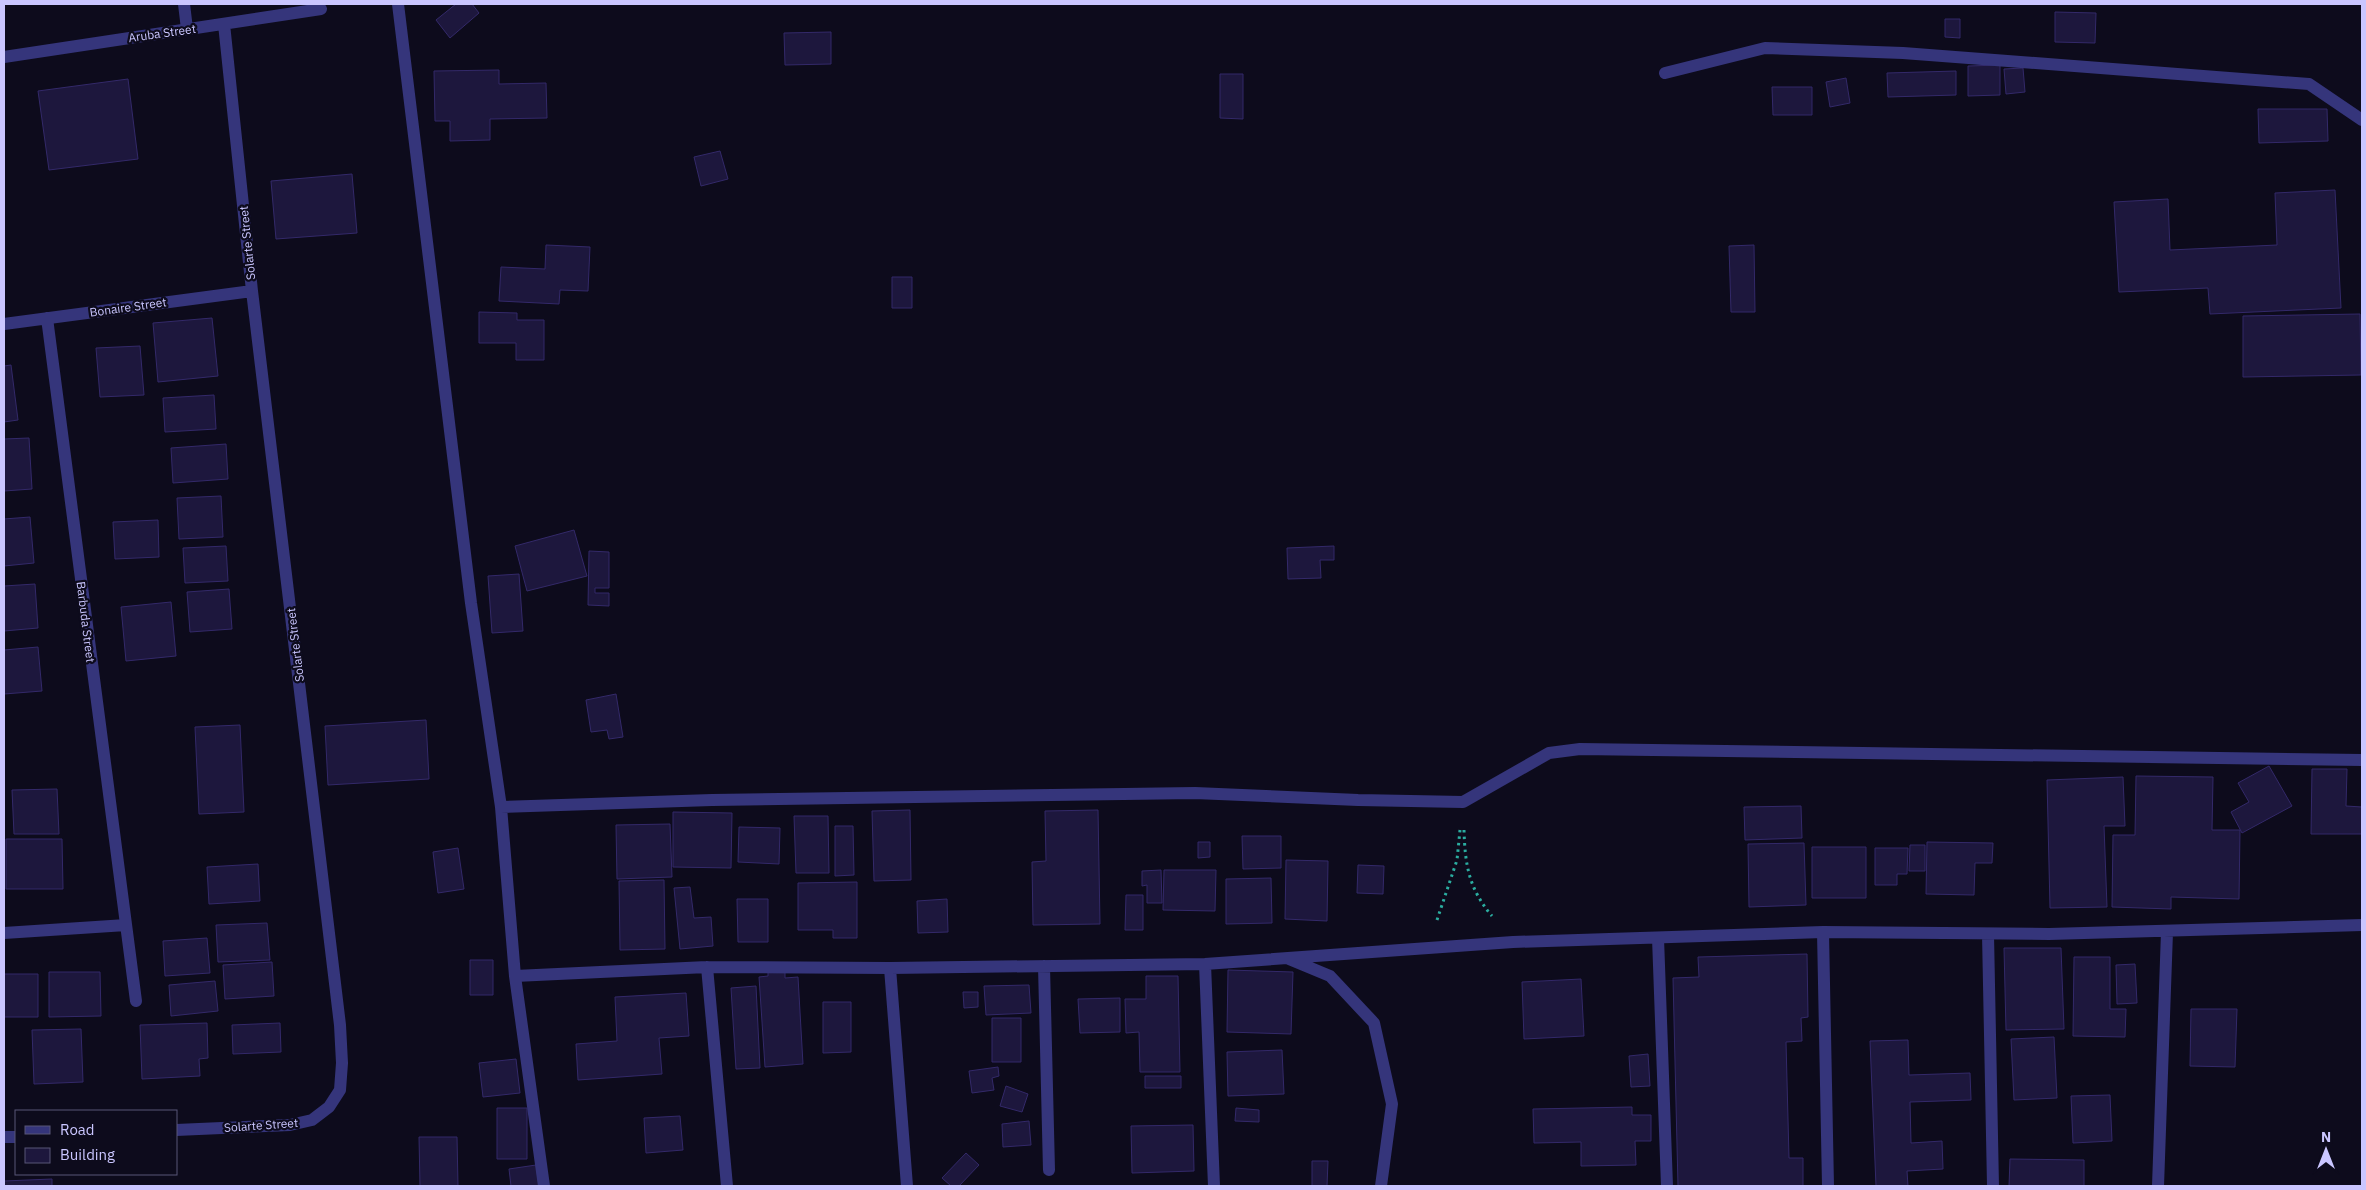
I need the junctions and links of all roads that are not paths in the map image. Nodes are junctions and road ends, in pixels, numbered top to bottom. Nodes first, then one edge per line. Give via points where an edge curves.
1 (184, 4) edge
2 (398, 4) edge
3 (321, 9) dead end
4 (224, 24) junction
5 (187, 30) junction
6 (4, 57) edge
7 (1665, 73) dead end
8 (2362, 120) edge
9 (252, 291) junction
10 (46, 318) junction
11 (4, 324) edge
12 (2362, 760) edge
13 (501, 807) junction
14 (2362, 925) edge
15 (126, 926) junction
16 (1823, 932) junction
17 (2168, 932) junction
18 (4, 933) edge
19 (1988, 934) junction
20 (1658, 938) junction
21 (1287, 958) junction
22 (1205, 964) junction
23 (1044, 966) junction
24 (707, 967) junction
25 (890, 968) junction
26 (515, 976) junction
27 (136, 1001) dead end
28 (178, 1130) edge
29 (1049, 1170) dead end
30 (544, 1186) edge
31 (727, 1186) edge
32 (907, 1186) edge
33 (1214, 1186) edge
34 (1381, 1186) edge
35 (1667, 1186) edge
36 (1828, 1186) edge
37 (1994, 1186) edge
38 (2158, 1186) edge

1 - 5 street
2 - 13 street via 471,603
3 - 4 street, Aruba Street
4 - 5 street, Aruba Street
4 - 9 street, Solarte Street
5 - 6 street, Aruba Street
7 - 8 street via 1765,48 1913,54 2309,84
9 - 10 street, Bonaire Street
9 - 28 street, Solarte Street via 340,1025 340,1090 329,1107 312,1120 290,1125
10 - 11 street, Bonaire Street
10 - 15 street, Barbuda Street
12 - 13 street via 1580,749 1549,753 1462,802 1195,794 712,800
13 - 26 street
14 - 17 street
15 - 18 street
15 - 27 street, Barbuda Street
16 - 19 street
16 - 20 street
16 - 36 street
17 - 19 street
17 - 38 street
19 - 37 street
20 - 21 street via 1513,942
20 - 35 street
21 - 22 street
21 - 34 street via 1330,976 1374,1023 1392,1104
22 - 23 street
22 - 33 street
23 - 25 street
23 - 29 street
24 - 25 street
24 - 26 street
24 - 31 street
25 - 32 street
26 - 30 street

